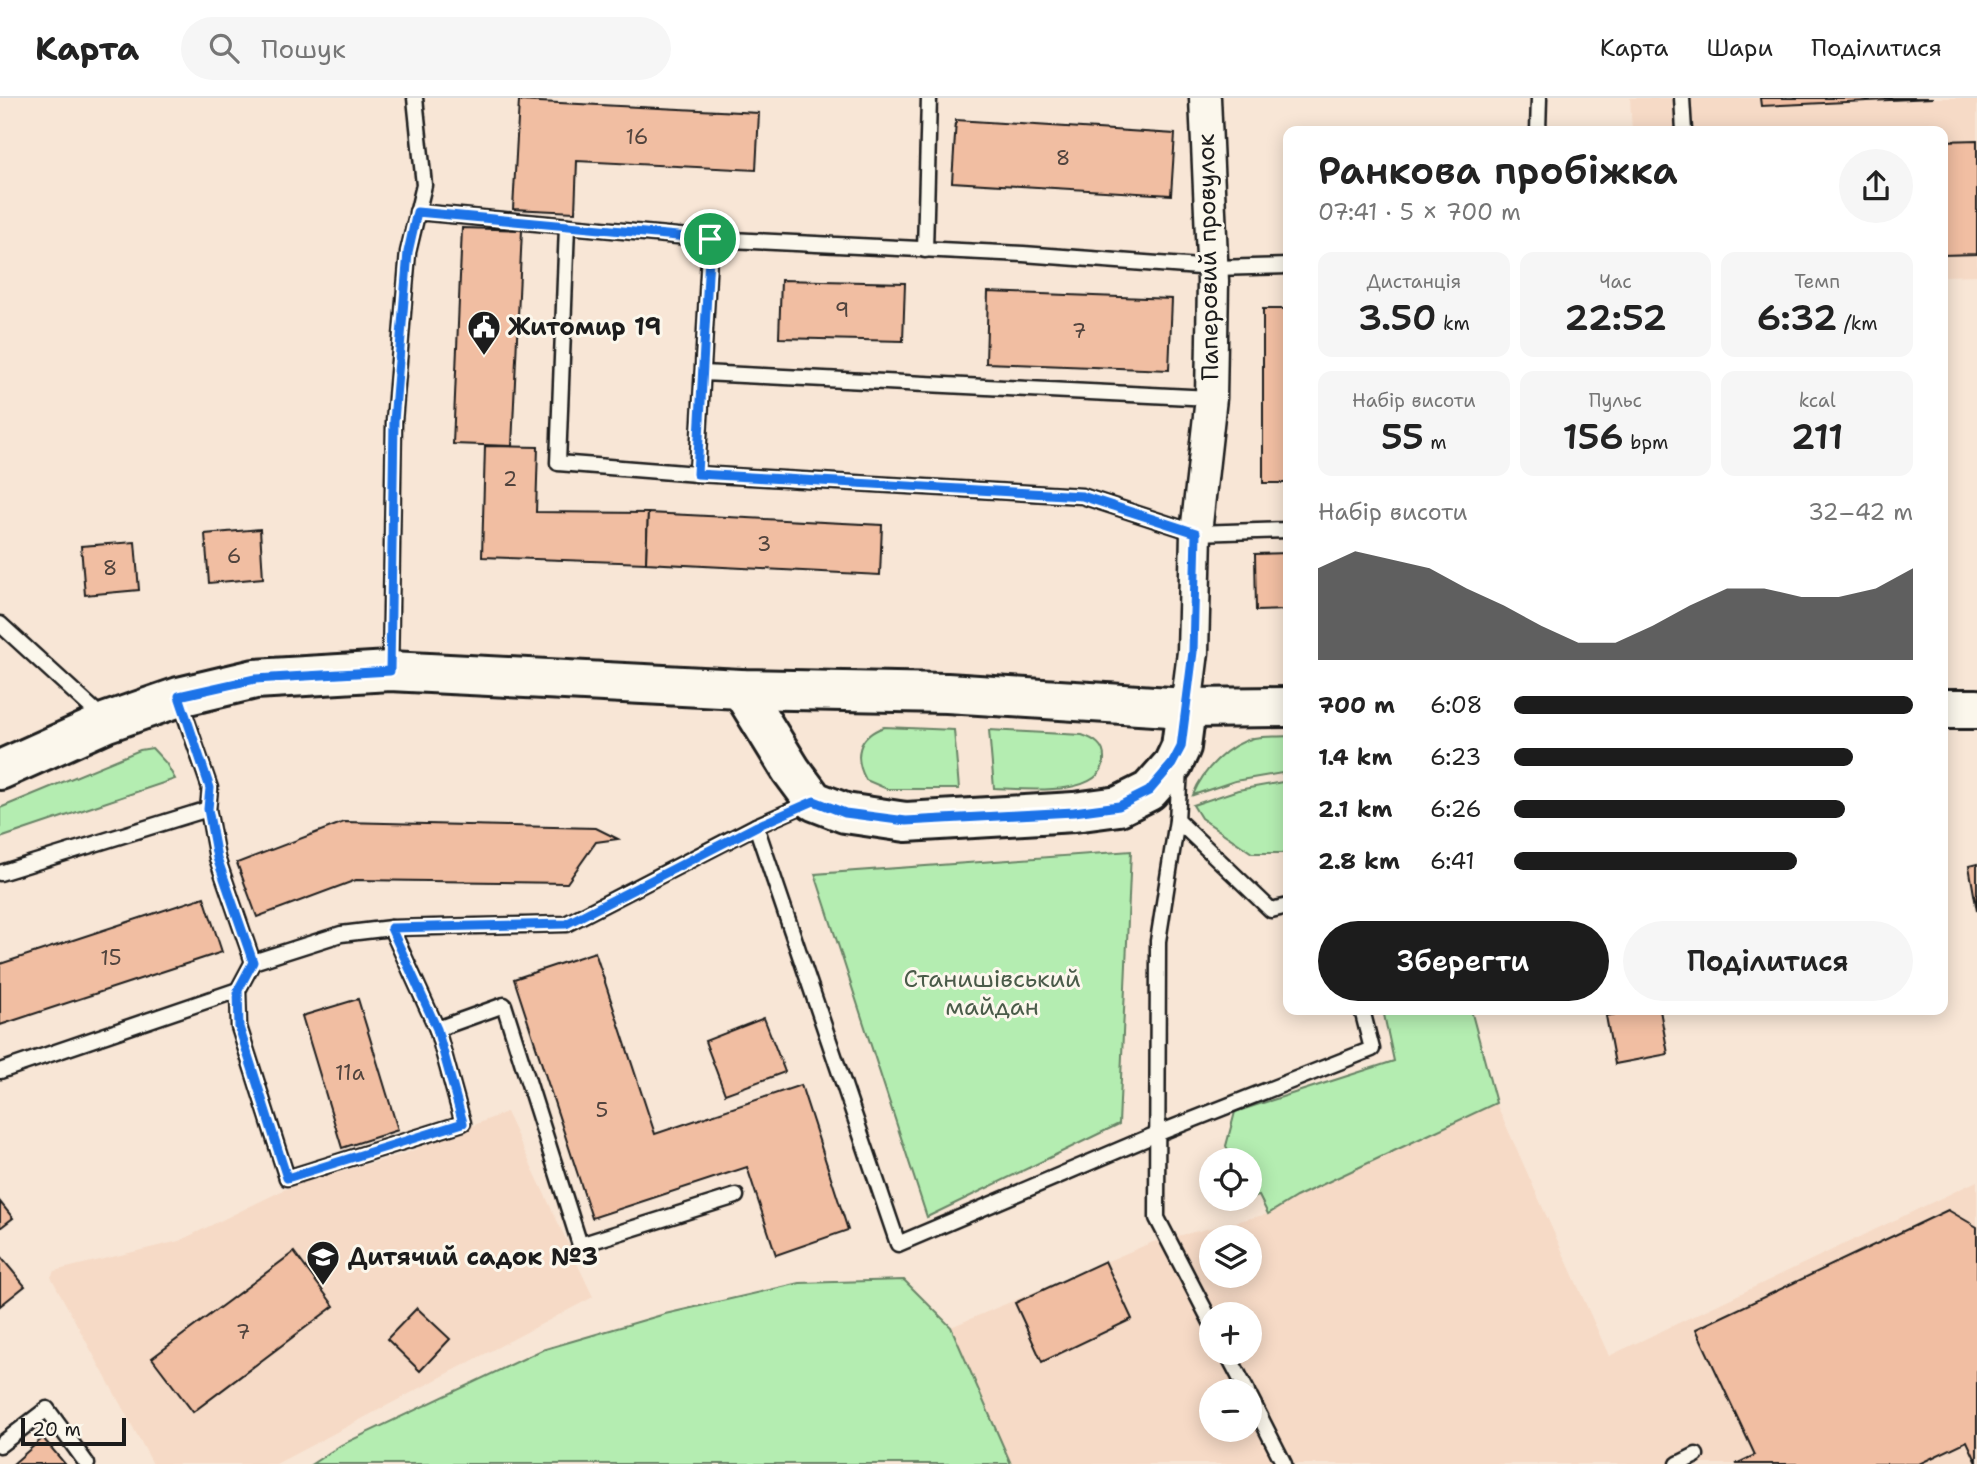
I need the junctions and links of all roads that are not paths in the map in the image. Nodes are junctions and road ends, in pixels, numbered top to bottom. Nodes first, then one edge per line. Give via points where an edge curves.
1 (415, 98) edge
2 (929, 98) edge
3 (1205, 98) edge
4 (1539, 98) edge
5 (1682, 98) edge
6 (1538, 126) edge
7 (1684, 126) edge
8 (417, 212) junction
9 (567, 226) junction
10 (710, 239) junction
11 (925, 250) junction
12 (1283, 266) edge
13 (1213, 268) junction
14 (703, 373) junction
15 (1211, 398) junction
16 (697, 474) junction
17 (1283, 530) edge
18 (1196, 533) junction
19 (0, 624) edge
20 (390, 671) junction
21 (741, 689) junction
22 (179, 696) junction
23 (1283, 707) edge
24 (1186, 708) junction
25 (1948, 709) edge
26 (1977, 709) edge
27 (107, 722) junction
28 (1181, 747) junction
29 (0, 770) edge
30 (814, 801) junction
31 (208, 809) junction
32 (1177, 820) junction
33 (757, 826) junction
34 (0, 873) edge
35 (1283, 907) edge
36 (391, 928) junction
37 (253, 962) junction
38 (238, 990) junction
39 (1363, 1015) edge
40 (437, 1029) junction
41 (0, 1071) edge
42 (1159, 1133) junction
43 (736, 1196) dead end
44 (1201, 1302) edge
45 (1262, 1421) edge
46 (0, 1445) edge
47 (1696, 1455) dead end
48 (87, 1464) edge
49 (1284, 1464) edge
50 (1678, 1464) edge

1 - 8 lane via 424,184
2 - 11 lane
3 - 13 street, Паперовий провулок
4 - 6 lane
5 - 7 lane
8 - 9 lane
8 - 20 lane via 408,252 394,421
9 - 10 lane
9 - 16 lane via 558,463
10 - 11 lane
10 - 14 lane
11 - 13 lane
12 - 13 lane
13 - 15 street, Паперовий провулок
14 - 15 lane
14 - 16 lane
15 - 18 street, Паперовий провулок
16 - 18 lane via 1082,496
17 - 18 lane
18 - 24 street, Паперовий провулок via 1193,652
19 - 27 lane
20 - 21 street
20 - 22 street via 255,679
21 - 24 street via 947,693
21 - 30 street
22 - 27 street
22 - 31 lane via 210,788
23 - 24 street
24 - 28 street
25 - 26 street
27 - 29 street
28 - 30 street via 1149,791 1119,806 906,821 845,813
28 - 32 lane
30 - 33 lane
31 - 34 lane
31 - 37 lane via 217,858
32 - 35 lane via 1271,910
32 - 42 lane via 1158,941
33 - 36 lane via 566,924
33 - 42 lane via 898,1244
36 - 37 lane via 341,934
36 - 40 lane
37 - 38 lane
38 - 40 lane via 239,1027 287,1178 463,1123
38 - 41 lane
39 - 42 lane via 1371,1049
40 - 43 lane via 504,1005 580,1245
42 - 44 lane via 1157,1218
45 - 49 lane
46 - 48 lane via 47,1409
47 - 50 lane

